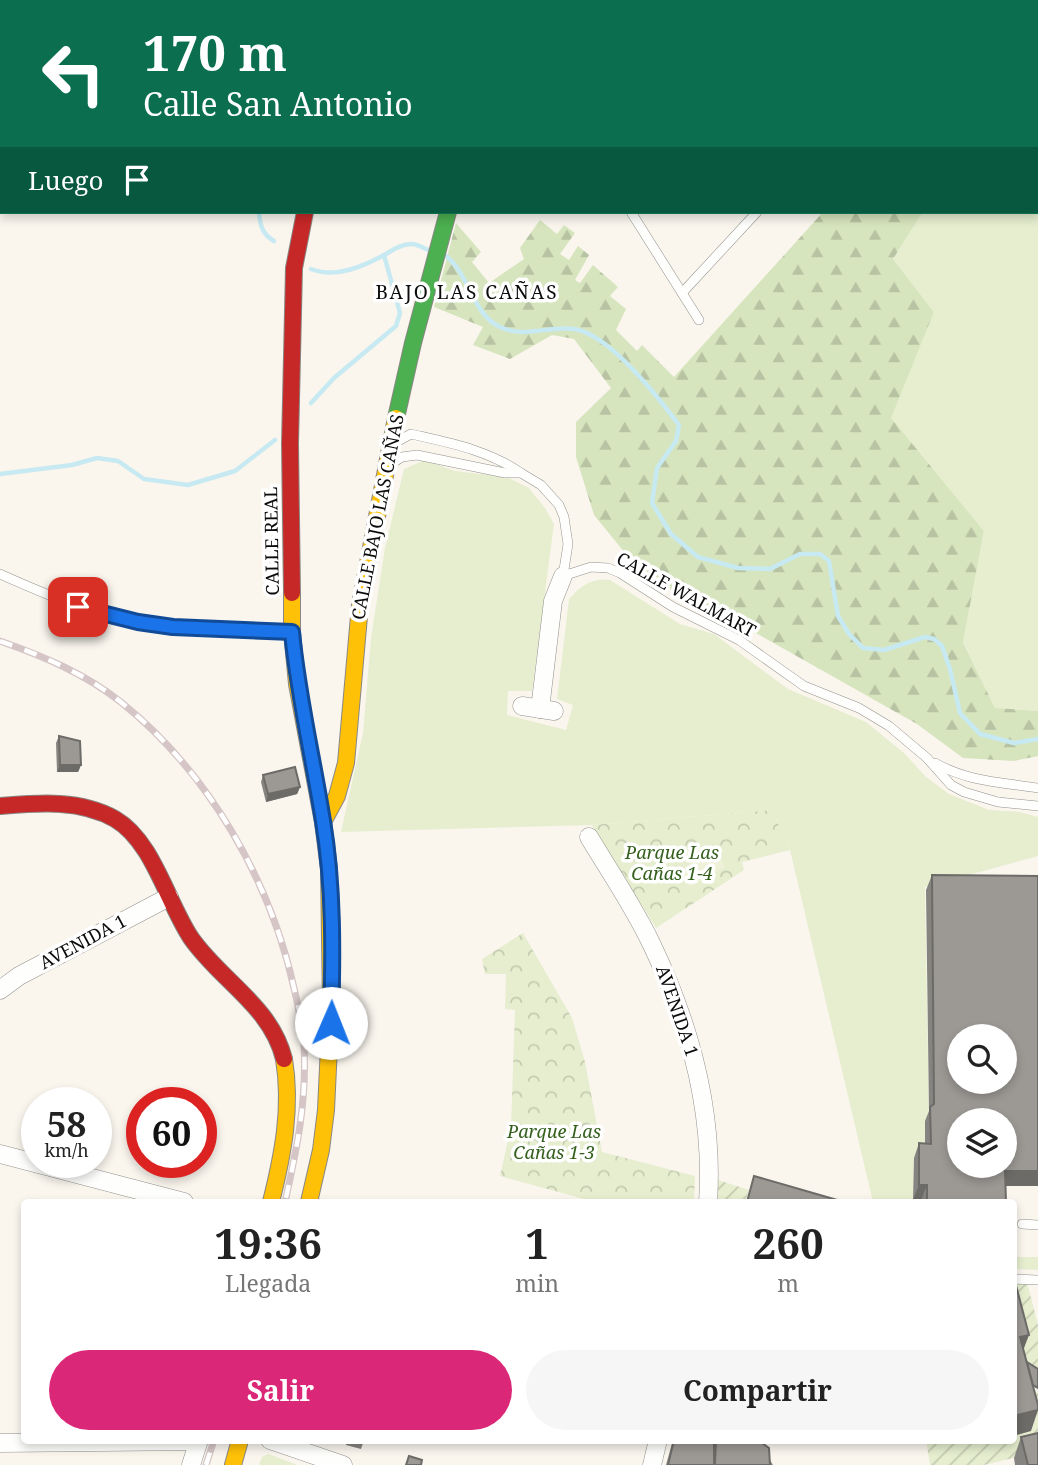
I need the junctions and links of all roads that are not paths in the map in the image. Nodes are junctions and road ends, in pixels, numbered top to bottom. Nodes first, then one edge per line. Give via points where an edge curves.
1 (305, 214) edge
2 (447, 214) edge
3 (632, 214) edge
4 (755, 214) edge
5 (682, 293) junction
6 (699, 320) dead end
7 (387, 462) junction
8 (520, 473) junction
9 (0, 574) edge
10 (564, 576) junction
11 (292, 632) junction
12 (538, 709) dead end
13 (927, 758) junction
14 (1038, 788) edge
15 (0, 806) edge
16 (1038, 806) edge
17 (323, 822) junction
18 (589, 837) dead end
19 (169, 897) junction
20 (0, 990) edge
21 (0, 1154) edge
22 (172, 1199) edge
23 (272, 1199) edge
24 (310, 1199) edge
25 (708, 1199) edge
26 (1022, 1224) dead end
27 (1038, 1225) edge
28 (1017, 1280) edge
29 (1037, 1282) edge
30 (0, 1443) edge
31 (21, 1443) edge
32 (198, 1444) edge
33 (239, 1444) edge
34 (282, 1444) edge
35 (657, 1444) edge
36 (191, 1465) edge
37 (233, 1465) edge
38 (343, 1465) edge
39 (652, 1465) edge

1 - 11 street, CALLE REAL via 294,268
2 - 7 street, CALLE BAJO LAS CAÑAS
3 - 5 lane
4 - 5 lane
5 - 6 lane
7 - 8 lane via 412,455
7 - 8 lane via 399,440 411,434 488,453
7 - 17 street, CALLE BAJO LAS CAÑAS via 360,606 346,763 337,796
8 - 10 lane via 541,485 564,517 568,544
9 - 11 lane via 65,602 138,622
10 - 12 street via 553,601
10 - 13 lane, CALLE WALMART via 591,567 620,573 673,607 739,639 804,685 876,717
11 - 17 street, CALLE REAL
13 - 14 lane, CALLE WALMART via 954,774
13 - 16 lane, CALLE WALMART via 951,785 964,792 998,802
15 - 19 street via 51,803 107,814 143,846
17 - 24 street, CALLE REAL via 329,869 330,1063 321,1150
18 - 25 street, AVENIDA 1 via 650,940 685,1027 706,1118
19 - 20 street, AVENIDA 1
19 - 23 street via 205,957 263,1013 282,1050 288,1109
21 - 22 street
26 - 27 lane
28 - 29 lane
30 - 31 street
32 - 36 street
33 - 37 street
34 - 38 street
35 - 39 street

